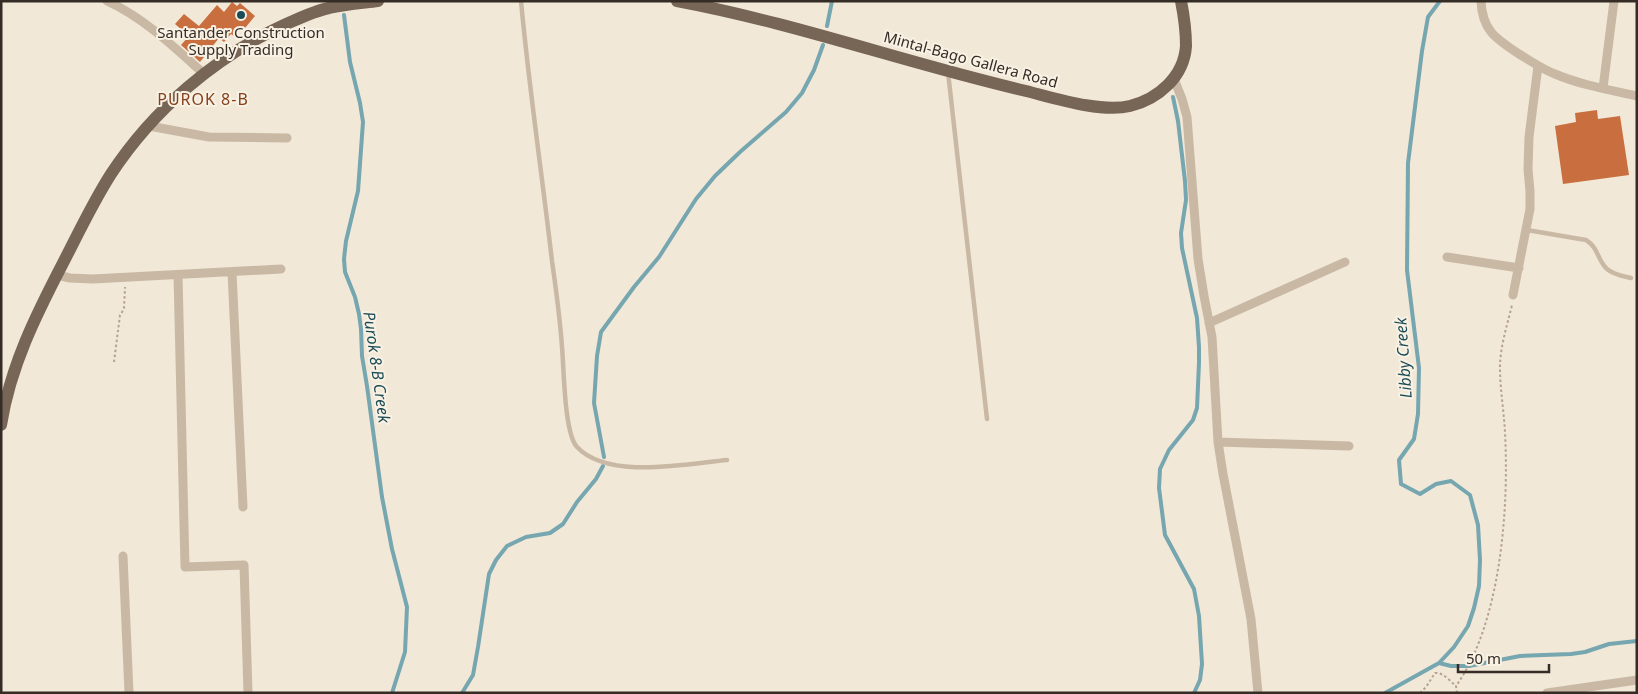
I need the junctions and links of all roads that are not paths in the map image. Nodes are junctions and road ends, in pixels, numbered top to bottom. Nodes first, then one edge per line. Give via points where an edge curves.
1 (107, 1) edge
2 (378, 1) edge
3 (521, 1) edge
4 (677, 1) edge
5 (1182, 1) edge
6 (1481, 1) edge
7 (1614, 1) edge
8 (1538, 66) junction
9 (948, 71) junction
10 (203, 73) junction
11 (1174, 79) junction
12 (1603, 88) junction
13 (1637, 96) edge
14 (149, 126) junction
15 (287, 138) dead end
16 (1527, 230) junction
17 (1447, 257) dead end
18 (1345, 262) dead end
19 (1519, 268) junction
20 (281, 269) dead end
21 (232, 272) junction
22 (57, 275) junction
23 (178, 275) junction
24 (1631, 278) dead end
25 (1514, 295) road end
26 (1209, 323) junction
27 (987, 419) dead end
28 (1, 425) edge
29 (1218, 442) junction
30 (1349, 446) dead end
31 (727, 460) dead end
32 (243, 506) dead end
33 (123, 556) dead end
34 (1637, 680) edge
35 (1606, 689) edge
36 (129, 693) edge
37 (248, 693) edge
38 (1258, 693) edge
39 (1547, 693) edge

1 - 10 street via 158,33
2 - 10 main road via 329,8 302,17 250,42
3 - 31 lane via 571,435 576,446 586,454 610,465 660,467
4 - 9 main road, Mintal-Bago Gallera Road
5 - 11 main road, Mintal-Bago Gallera Road via 1186,49
6 - 8 street via 1481,15 1493,35
7 - 12 street
8 - 12 street via 1577,82
8 - 16 street via 1529,137 1531,199
9 - 11 main road, Mintal-Bago Gallera Road via 1062,100 1115,108 1143,102
9 - 27 lane
10 - 14 main road
11 - 26 street via 1187,117 1198,259
12 - 13 street
14 - 15 street via 209,137
14 - 22 main road via 111,174
16 - 19 street
16 - 24 lane via 1586,240 1593,244 1606,269
17 - 19 street
18 - 26 street
19 - 25 street
20 - 21 street
21 - 23 street
21 - 32 street
22 - 23 street via 81,279
22 - 28 main road via 21,352
23 - 37 street via 185,566 244,565
26 - 29 street
29 - 30 street
29 - 38 street via 1251,619
33 - 36 street
34 - 35 street
35 - 39 street

